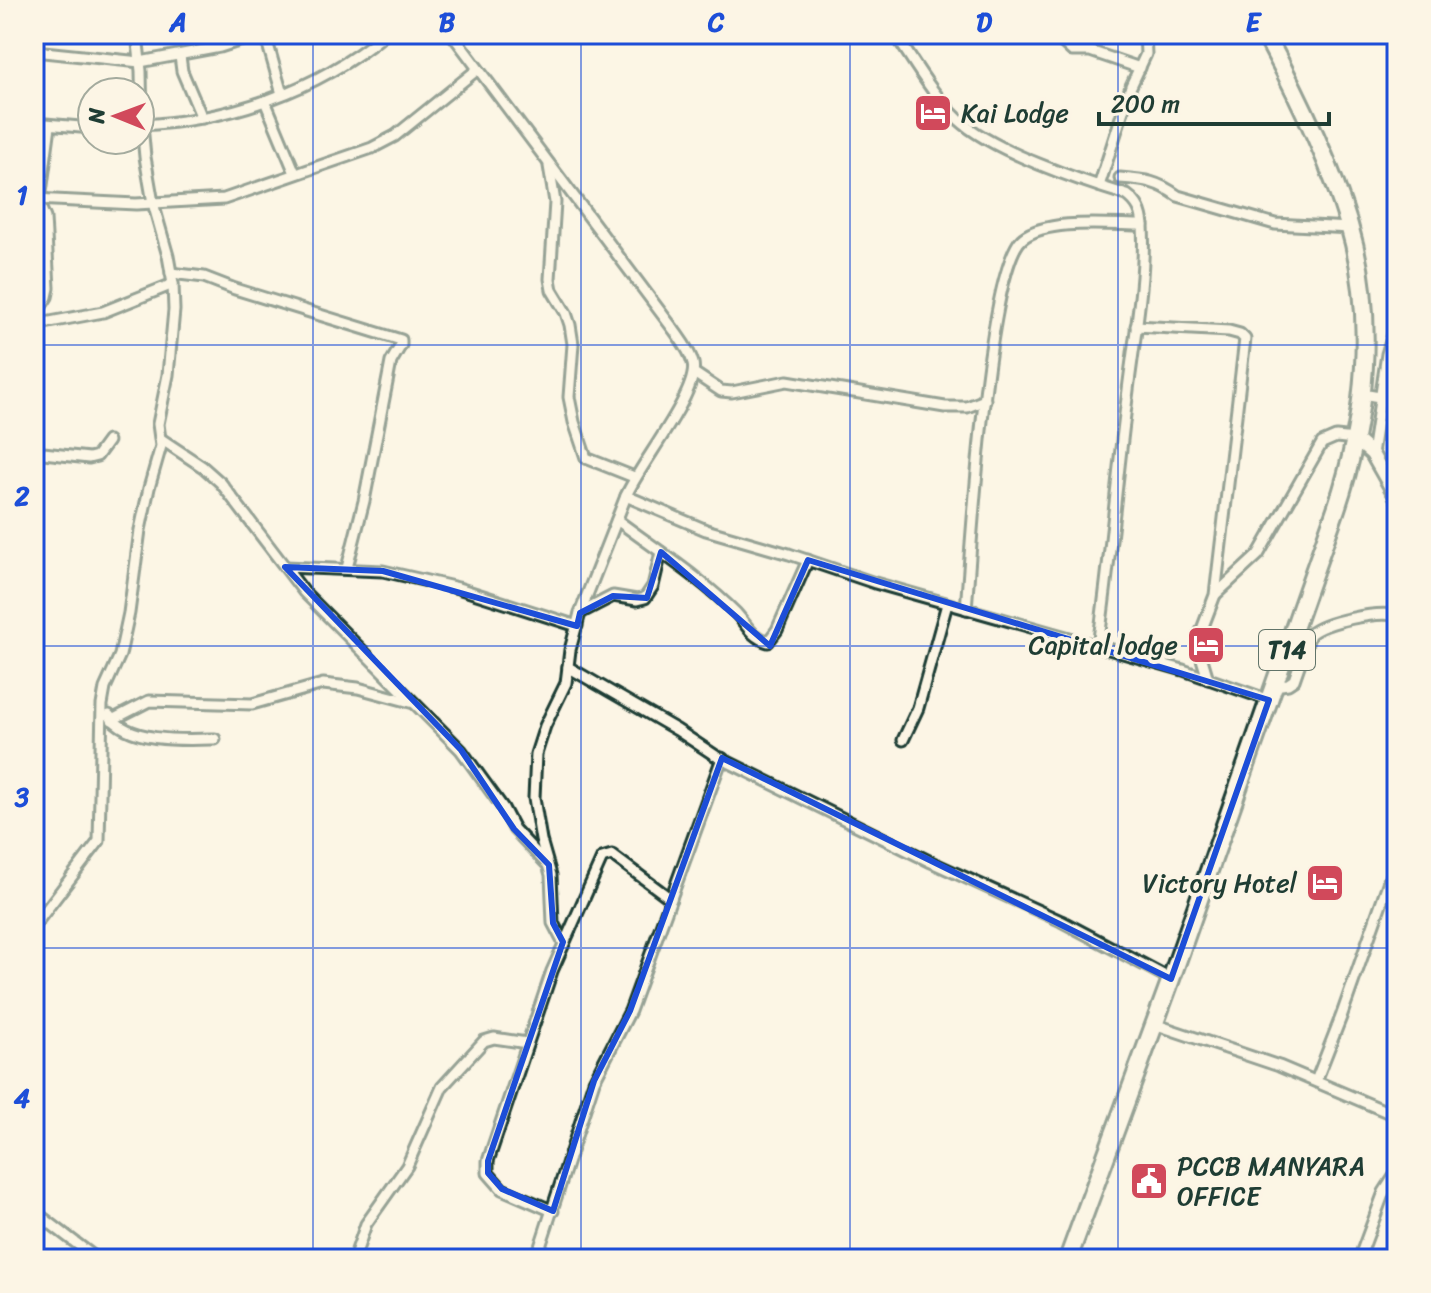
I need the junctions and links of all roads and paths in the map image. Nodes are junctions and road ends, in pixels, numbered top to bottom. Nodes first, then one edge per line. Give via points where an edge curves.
1 (137, 34) edge
2 (263, 34) edge
3 (385, 34) edge
4 (452, 34) edge
5 (895, 34) edge
6 (1054, 34) edge
7 (1145, 34) edge
8 (1265, 34) edge
9 (1391, 34) edge
10 (1397, 40) edge
11 (34, 51) edge
12 (180, 56) junction
13 (140, 62) junction
14 (1140, 68) junction
15 (478, 69) junction
16 (140, 76) edge
17 (282, 94) junction
18 (265, 101) junction
19 (202, 118) junction
20 (34, 123) edge
21 (156, 123) edge
22 (50, 126) junction
23 (76, 127) edge
24 (146, 156) edge
25 (1108, 162) junction
26 (548, 163) junction
27 (295, 173) junction
28 (1120, 178) junction
29 (1099, 186) junction
30 (1127, 195) junction
31 (37, 199) edge
32 (153, 203) junction
33 (1143, 225) junction
34 (1350, 228) junction
35 (171, 273) junction
36 (173, 284) junction
37 (34, 317) edge
38 (1397, 322) edge
39 (34, 325) edge
40 (1136, 326) junction
41 (694, 373) junction
42 (1362, 394) junction
43 (1382, 396) junction
44 (985, 400) junction
45 (1397, 400) edge
46 (161, 439) junction
47 (1355, 439) junction
48 (108, 441) dead end
49 (34, 452) edge
50 (1372, 454) junction
51 (634, 477) junction
52 (626, 496) junction
53 (1397, 498) edge
54 (617, 520) junction
55 (661, 552) junction
56 (808, 560) junction
57 (285, 567) junction
58 (347, 568) junction
59 (1215, 595) junction
60 (947, 604) junction
61 (966, 609) junction
62 (580, 613) junction
63 (1397, 616) edge
64 (577, 626) junction
65 (1098, 646) junction
66 (568, 667) junction
67 (1208, 679) junction
68 (1272, 693) junction
69 (414, 703) junction
70 (102, 705) junction
71 (112, 720) junction
72 (215, 739) dead end
73 (903, 740) dead end
74 (722, 758) junction
75 (1397, 858) edge
76 (549, 865) junction
77 (671, 899) junction
78 (34, 926) edge
79 (563, 942) junction
80 (1171, 979) junction
81 (1154, 1024) junction
82 (527, 1043) junction
83 (1316, 1081) junction
84 (1397, 1116) edge
85 (1397, 1172) edge
86 (34, 1211) edge
87 (553, 1211) junction
88 (97, 1259) edge
89 (354, 1259) edge
90 (536, 1259) edge
91 (1068, 1259) edge
92 (1359, 1259) edge

1 - 13 street
2 - 12 street
2 - 17 street
3 - 17 street
4 - 15 street
5 - 29 street via 958,119 1012,150
6 - 14 street via 1072,51 1090,51
7 - 14 street
8 - 34 highway, T14 via 1309,122
9 - 10 street
11 - 13 street
12 - 13 street
12 - 19 street
13 - 16 street
14 - 25 street
15 - 26 street
15 - 27 street via 395,136
17 - 18 street
18 - 19 street
18 - 27 street
19 - 21 street
20 - 22 street
22 - 23 street
22 - 31 street
24 - 32 street
25 - 28 street
25 - 29 street
26 - 41 street via 674,330
26 - 51 street via 555,202 550,279 572,336 569,397 574,422 586,458
27 - 32 street via 224,199
28 - 30 street
28 - 34 street via 1157,183 1178,196 1275,224
29 - 30 street
30 - 33 street via 1136,201
31 - 32 street
31 - 37 street via 45,218 49,288
32 - 35 street
33 - 40 street
33 - 44 street via 1067,226 1039,230 1021,240 1003,284
34 - 42 highway, T14 via 1363,312
35 - 36 street
35 - 58 street via 204,277 401,340 391,362
36 - 39 street via 103,312
36 - 46 street via 169,365 158,424
38 - 43 street
40 - 59 street via 1229,331 1245,339
40 - 65 street
41 - 44 street via 721,391 787,381 945,407
41 - 51 street via 686,396
42 - 43 street
42 - 47 highway, T14
43 - 45 street
43 - 50 street
44 - 61 street
46 - 57 street via 221,483
46 - 70 street via 120,655
47 - 50 street
47 - 59 street via 1322,443 1258,555
47 - 68 highway, T14 via 1345,484
48 - 49 street via 89,458
50 - 53 street
51 - 52 street
52 - 54 street
52 - 56 street via 706,530
54 - 55 street
54 - 62 street
55 - 56 street via 723,601 751,633 768,642
55 - 62 street via 645,598 613,596
56 - 60 street
57 - 58 street
57 - 69 street
58 - 64 street via 427,580
59 - 67 street via 1199,644
60 - 61 street
60 - 73 street via 918,708
61 - 65 street
62 - 64 street
63 - 68 street via 1375,614 1315,630 1294,680
64 - 66 street
65 - 67 street
66 - 74 street
66 - 76 street via 536,754 538,826
67 - 68 street
68 - 80 highway, T14
69 - 71 street via 323,684 252,704 149,701
69 - 76 street via 461,750 514,829
70 - 71 street
70 - 78 street via 99,841
71 - 72 street via 125,731
74 - 77 street
74 - 80 street
75 - 83 street
76 - 79 street via 553,923
77 - 79 street via 608,855 600,860
77 - 87 street via 630,1011 594,1081
79 - 82 street
80 - 81 highway, T14
81 - 83 street
81 - 91 highway, T14
82 - 87 street via 490,1151 488,1173 502,1189
82 - 89 street via 484,1041 447,1081 407,1166 366,1224
83 - 84 street
85 - 92 street
86 - 88 street
87 - 90 street

